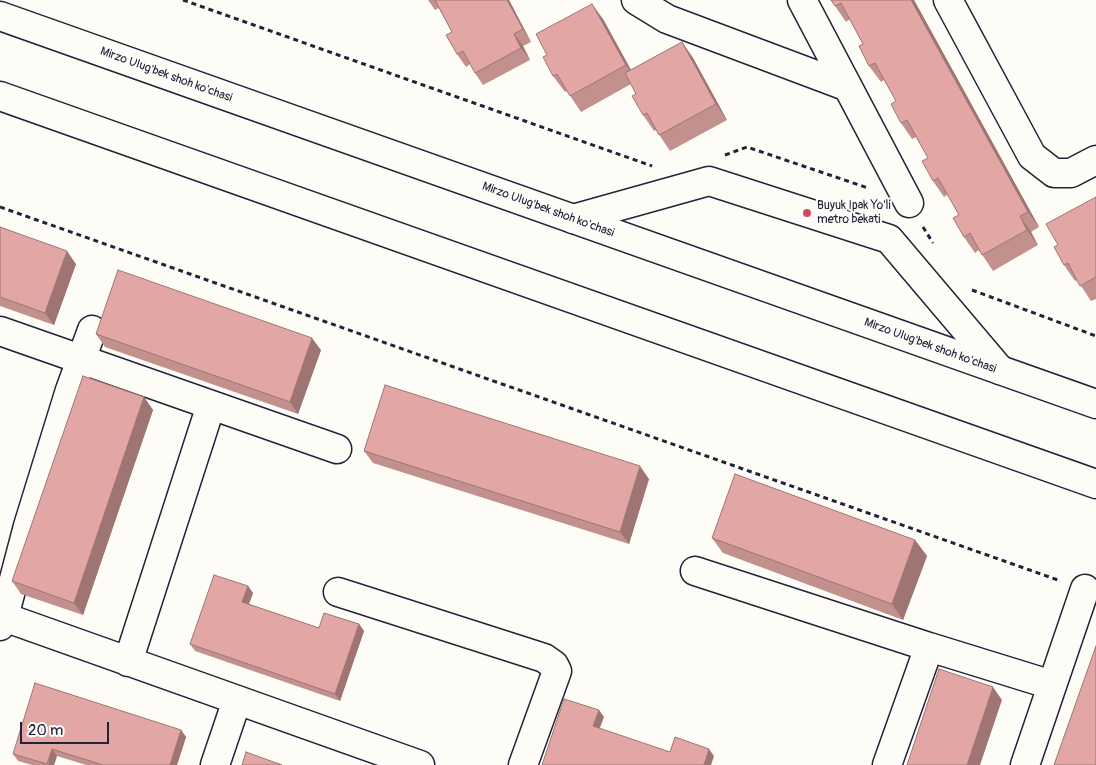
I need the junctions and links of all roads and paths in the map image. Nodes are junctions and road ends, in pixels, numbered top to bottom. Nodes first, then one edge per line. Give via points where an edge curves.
1 (183, 0) edge
2 (636, 0) edge
3 (802, 0) edge
4 (948, 0) edge
5 (0, 16) edge
6 (848, 87) junction
7 (0, 96) edge
8 (721, 157) dead end
9 (1096, 160) edge
10 (659, 168) edge
11 (909, 203) junction
12 (0, 207) edge
13 (573, 219) junction
14 (933, 244) dead end
15 (967, 288) dead end
16 (92, 330) dead end
17 (0, 331) edge
18 (1096, 336) edge
19 (81, 359) junction
20 (1000, 370) junction
21 (1096, 404) edge
22 (211, 405) junction
23 (337, 449) dead end
24 (1096, 484) edge
25 (695, 572) dead end
26 (1085, 590) joint
27 (338, 592) dead end
28 (2, 622) edge
29 (929, 647) junction
30 (128, 662) junction
31 (1052, 685) junction
32 (237, 700) junction
33 (215, 765) edge
34 (420, 765) edge
35 (523, 765) edge
36 (887, 765) edge
37 (1025, 765) edge

1 - 10 path
2 - 6 main road via 667,19
3 - 6 main road
4 - 9 main road via 1032,156 1054,174 1071,173
5 - 13 main road, Mirzo Ulug'bek shoh ko'chasi
6 - 11 main road
7 - 24 main road
8 - 11 path via 747,146
11 - 14 path
12 - 26 path
13 - 20 main road, Mirzo Ulug'bek shoh ko'chasi
13 - 20 main road via 709,181 889,239
15 - 18 path
16 - 19 main road
17 - 19 main road
19 - 22 main road
19 - 28 main road via 28,526
20 - 21 main road, Mirzo Ulug'bek shoh ko'chasi
22 - 23 main road
22 - 30 main road
25 - 29 main road
26 - 31 main road
27 - 35 main road via 544,658 554,664 557,671
28 - 30 main road
29 - 31 main road
29 - 36 main road
30 - 32 main road
31 - 37 main road
32 - 33 main road
32 - 34 main road

